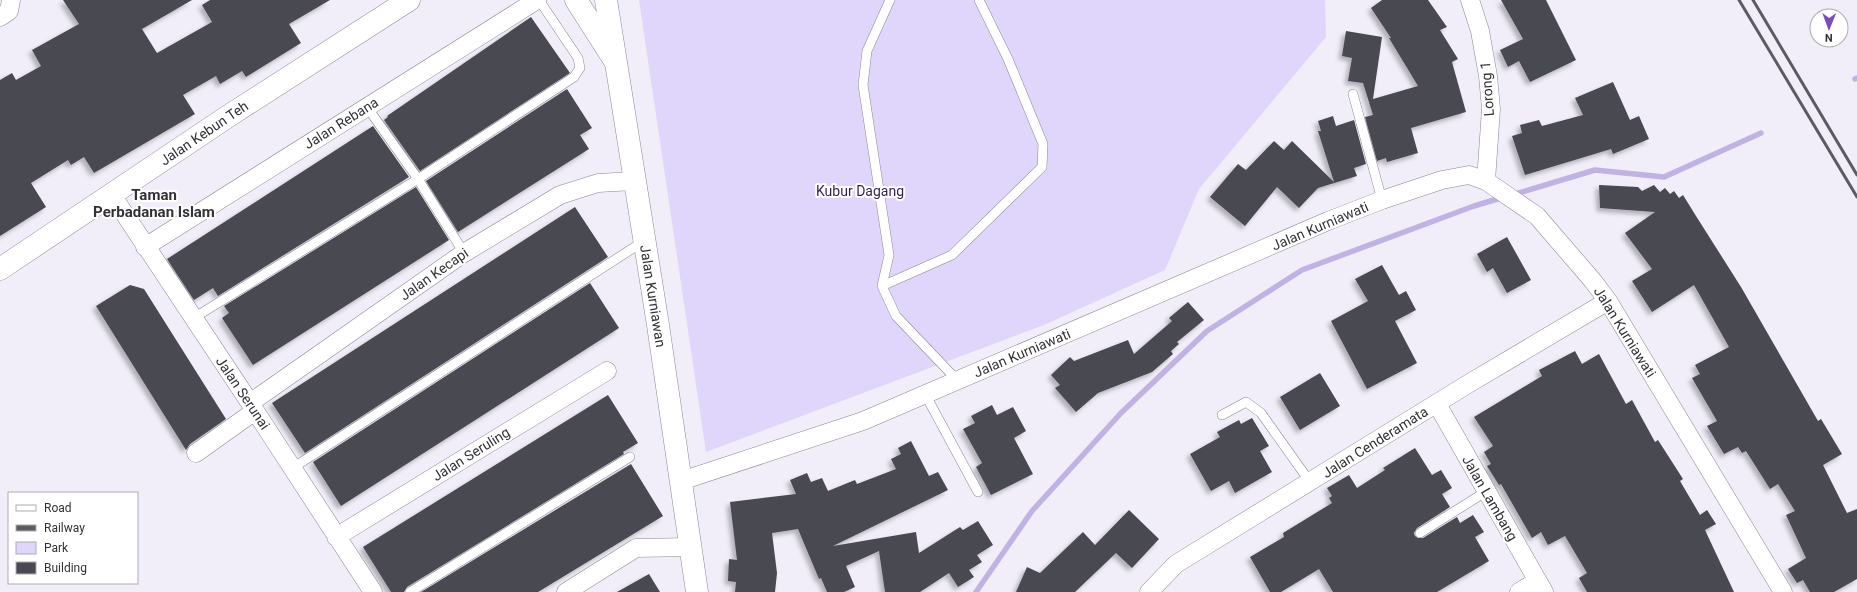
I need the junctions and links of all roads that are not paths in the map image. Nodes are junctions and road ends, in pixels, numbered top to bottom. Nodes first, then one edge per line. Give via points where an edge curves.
1 (11, 0) edge
2 (409, 0) edge
3 (538, 0) edge
4 (576, 0) edge
5 (606, 0) edge
6 (890, 0) edge
7 (979, 0) edge
8 (1470, 0) edge
9 (0, 18) edge
10 (616, 61) junction
11 (1353, 94) dead end
12 (367, 106) junction
13 (418, 179) junction
14 (634, 181) junction
15 (1491, 184) junction
16 (112, 195) junction
17 (1382, 200) junction
18 (644, 241) junction
19 (145, 247) junction
20 (464, 253) junction
21 (0, 269) edge
22 (882, 286) junction
23 (1608, 302) junction
24 (192, 319) junction
25 (607, 370) dead end
26 (957, 380) junction
27 (925, 394) junction
28 (1437, 404) junction
29 (252, 407) junction
30 (1222, 415) dead end
31 (196, 453) dead end
32 (630, 457) dead end
33 (291, 469) junction
34 (681, 481) junction
35 (1310, 482) junction
36 (1486, 491) junction
37 (978, 492) dead end
38 (1420, 533) dead end
39 (336, 537) junction
40 (691, 548) junction
41 (1541, 586) edge
42 (372, 592) edge
43 (410, 592) edge
44 (566, 592) edge
45 (697, 592) edge
46 (1149, 592) edge
47 (1519, 592) edge
48 (1783, 592) edge

1 - 9 street via 9,11
2 - 16 street, Jalan Kebun Teh via 230,115
3 - 12 street, Jalan Rebana
3 - 13 lane via 578,58 578,74
4 - 10 street
5 - 10 street, Jalan Kurniawan
6 - 22 lane via 867,51 863,85 889,255
7 - 22 lane via 1008,59 1043,144 1042,167 952,255
8 - 15 street, Lorong 1 via 1480,32 1488,76 1491,109
10 - 14 street, Jalan Kurniawan
11 - 17 lane
12 - 13 lane
12 - 19 street, Jalan Rebana
13 - 20 lane
13 - 24 lane
14 - 18 street, Jalan Kurniawan
14 - 20 street, Jalan Kecapi via 598,183 560,195
15 - 17 street, Jalan Kurniawati via 1468,175 1442,180
15 - 23 street, Jalan Kurniawati via 1537,216
16 - 19 street, Jalan Serunai
16 - 21 street, Jalan Kebun Teh
17 - 26 street, Jalan Kurniawati
18 - 33 lane
18 - 34 street, Jalan Kurniawan
19 - 24 street, Jalan Serunai
20 - 29 street, Jalan Kecapi
22 - 26 lane via 896,316
23 - 28 street, Jalan Cenderamata
23 - 48 street, Jalan Kurniawati
24 - 29 street, Jalan Serunai
25 - 39 street, Jalan Seruling
26 - 27 street, Jalan Kurniawati
27 - 34 street, Jalan Kurniawati via 863,421
27 - 37 lane
28 - 35 street, Jalan Cenderamata
28 - 36 street, Jalan Lambang
29 - 31 street, Jalan Kecapi
29 - 33 street, Jalan Serunai
30 - 35 lane via 1246,402 1261,413
32 - 43 lane
33 - 39 street, Jalan Serunai
34 - 40 street, Jalan Kurniawan
35 - 46 street, Jalan Cenderamata via 1176,564
36 - 38 lane
36 - 41 street, Jalan Lambang
39 - 42 street, Jalan Serunai
40 - 44 street via 636,548
40 - 45 street, Jalan Kurniawan
41 - 47 street

